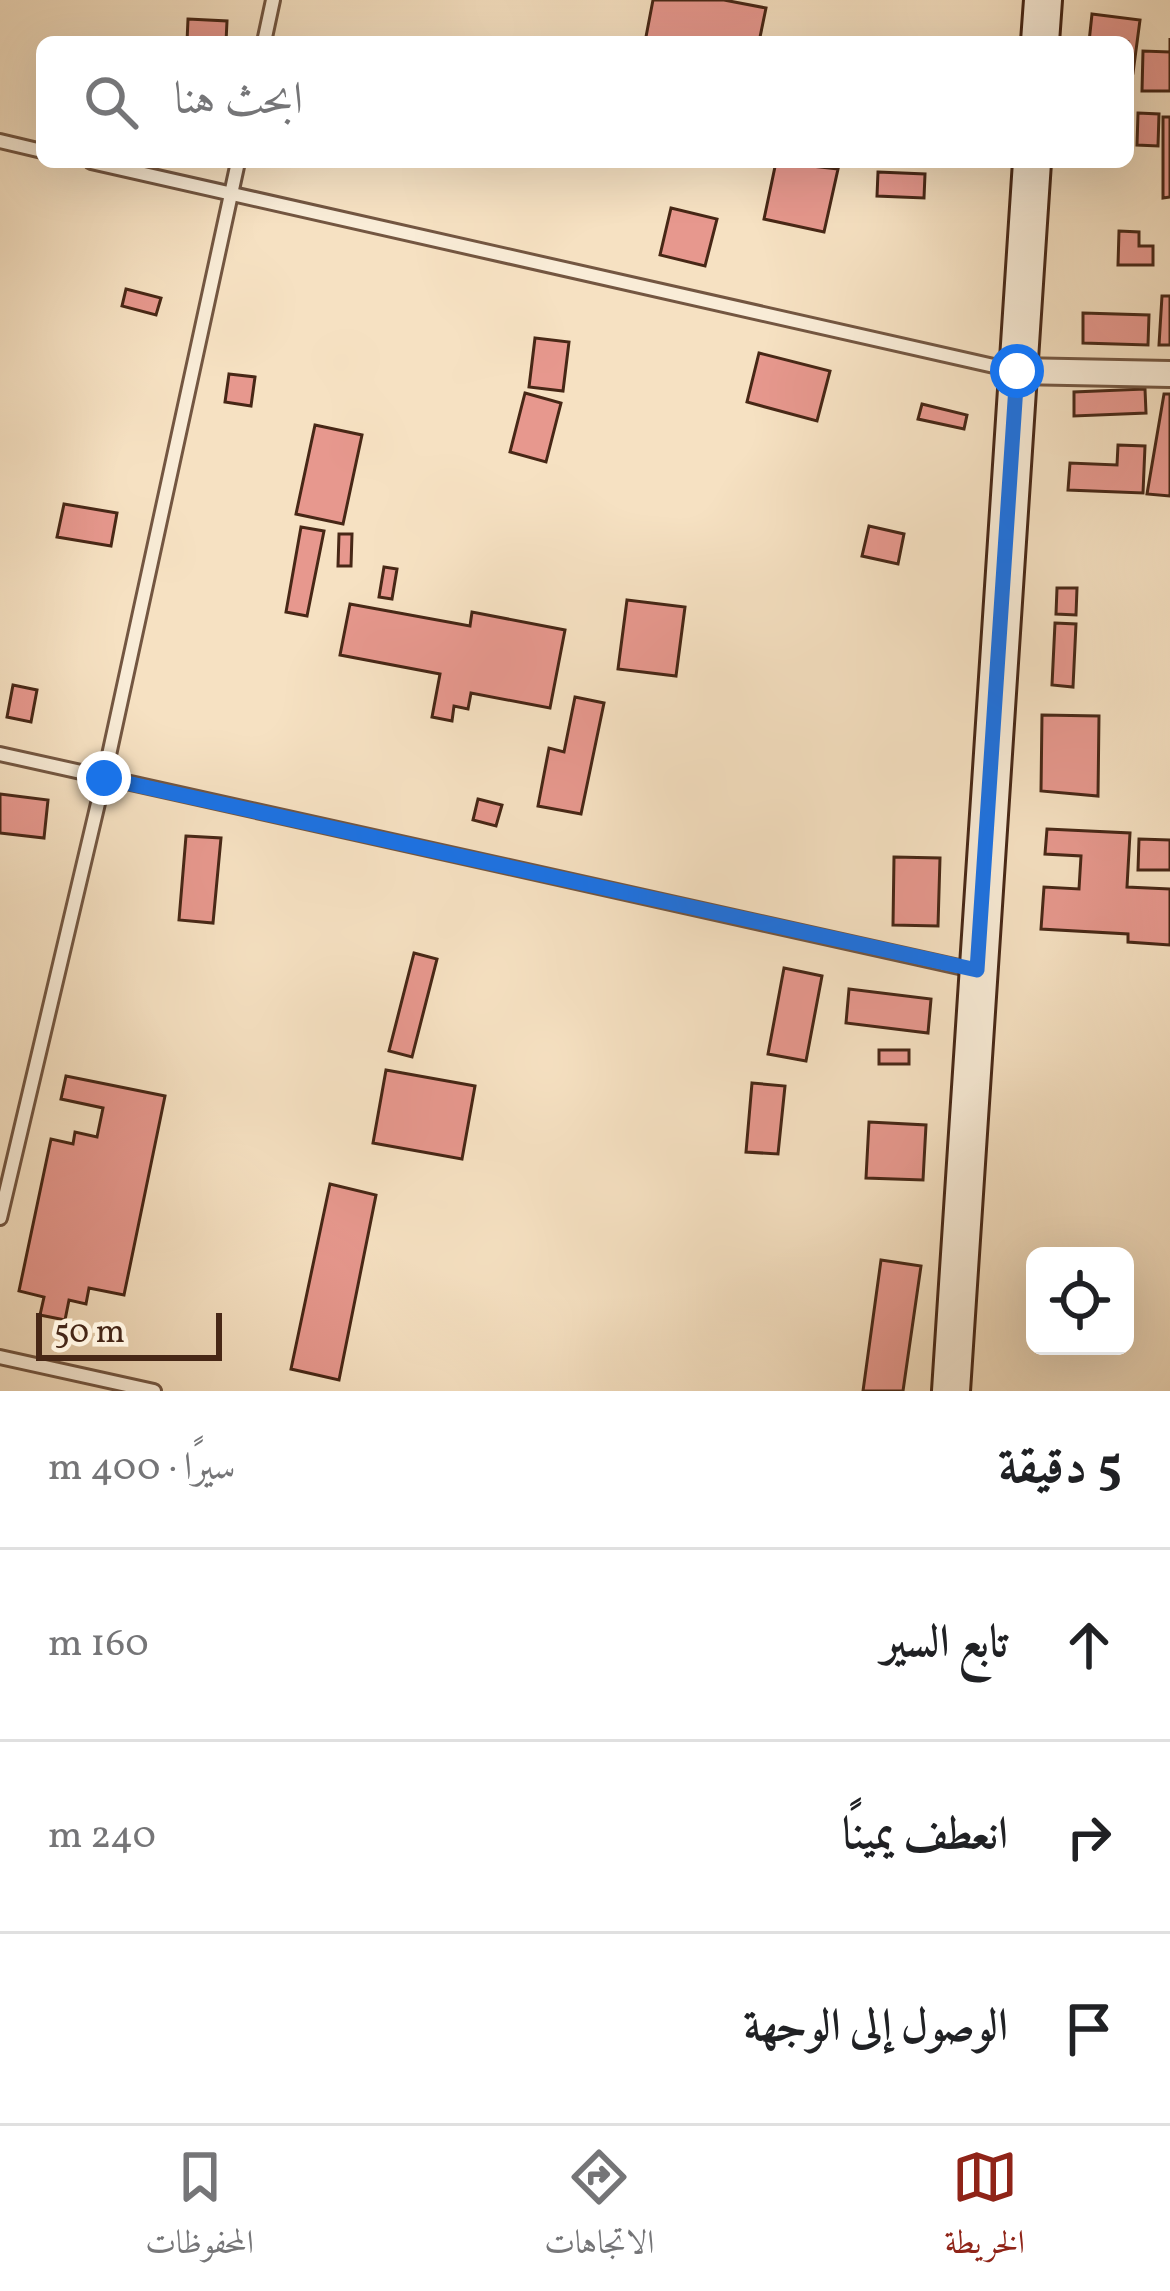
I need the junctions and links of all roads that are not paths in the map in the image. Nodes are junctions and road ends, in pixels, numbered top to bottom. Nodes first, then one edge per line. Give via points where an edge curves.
1 (273, 0) edge
2 (1043, 0) edge
3 (265, 36) edge
4 (1040, 36) edge
5 (0, 141) edge
6 (36, 150) edge
7 (117, 168) edge
8 (237, 168) edge
9 (1032, 168) edge
10 (232, 194) junction
11 (1017, 371) junction
12 (1170, 374) edge
13 (0, 754) edge
14 (104, 778) junction
15 (977, 970) junction
16 (0, 1218) edge
17 (0, 1357) edge
18 (154, 1391) edge
19 (950, 1391) edge

1 - 3 lane
2 - 4 street
5 - 6 lane
7 - 10 lane
8 - 10 lane
9 - 11 street
10 - 11 lane
10 - 14 lane
11 - 12 street
11 - 15 street
13 - 14 lane
14 - 15 lane
14 - 16 lane
15 - 19 street
17 - 18 lane

